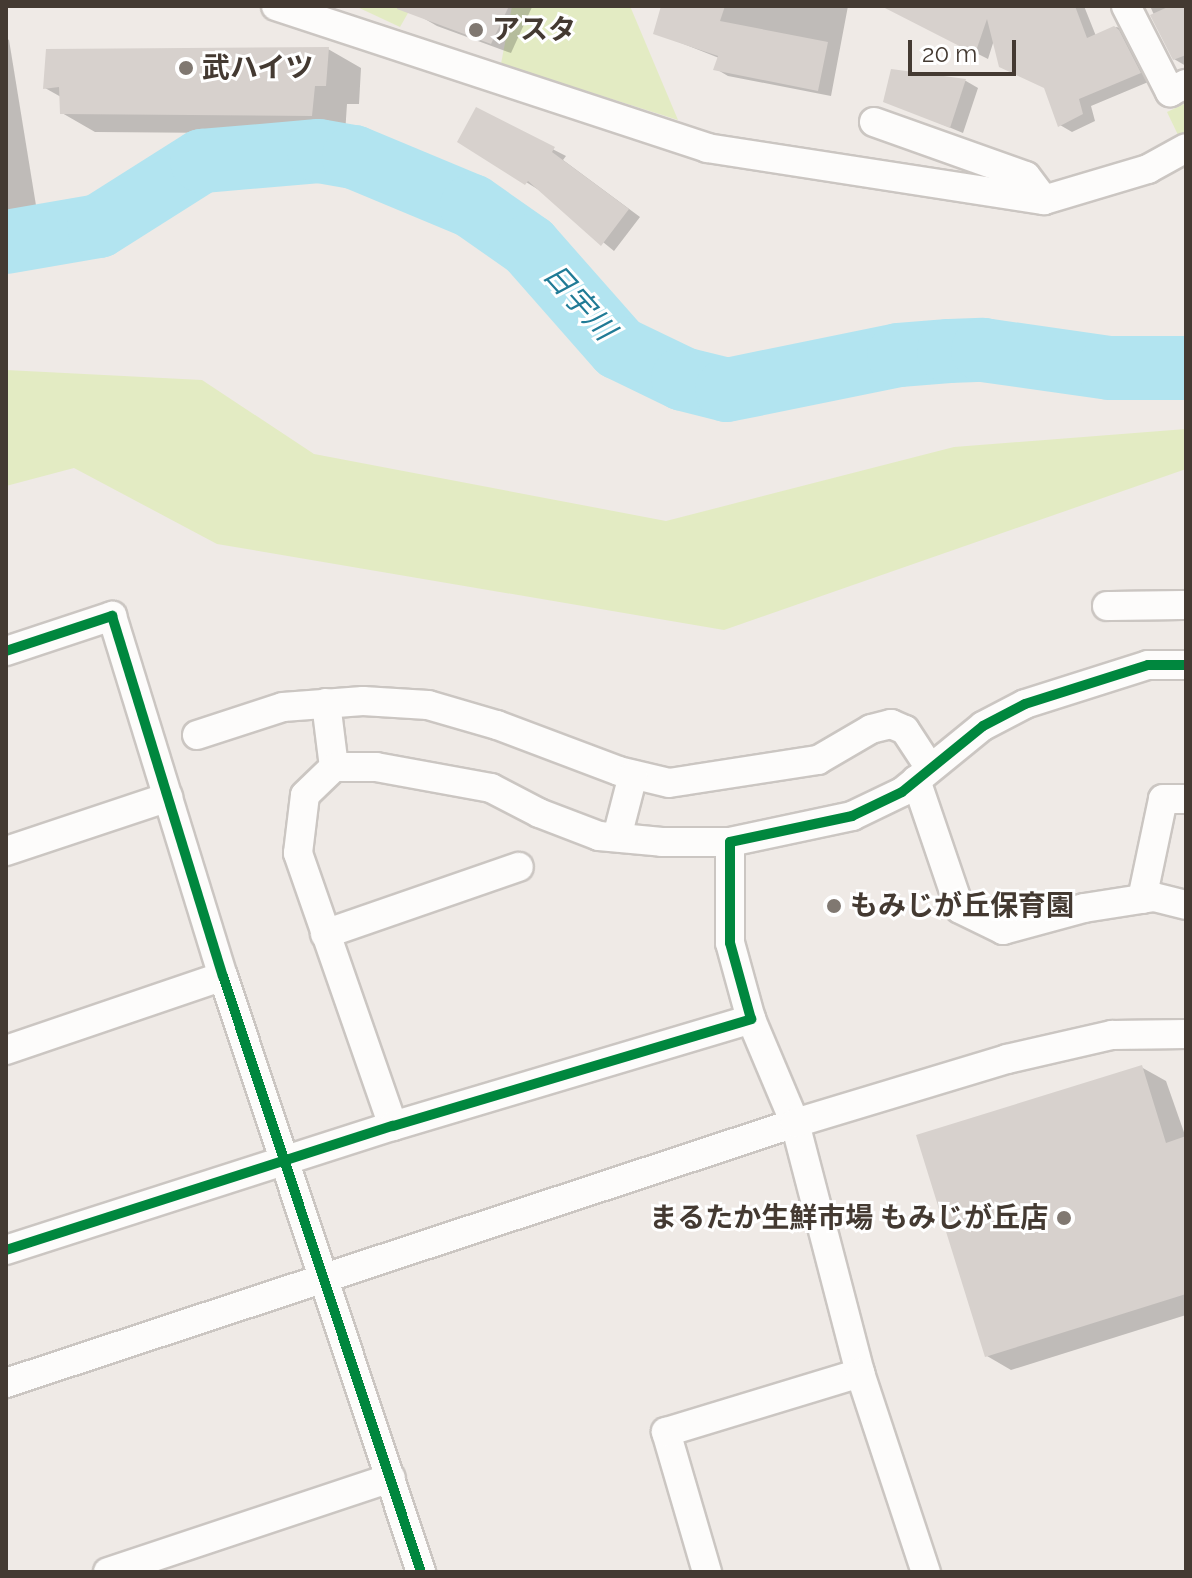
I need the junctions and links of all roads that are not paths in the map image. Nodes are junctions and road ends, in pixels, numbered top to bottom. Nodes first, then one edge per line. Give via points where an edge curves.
1 (276, 6) edge
2 (1126, 6) edge
3 (1186, 84) edge
4 (874, 122) dead end
5 (1186, 148) edge
6 (1044, 200) junction
7 (1186, 605) edge
8 (1107, 606) dead end
9 (6, 651) edge
10 (1186, 665) edge
11 (326, 703) junction
12 (197, 735) dead end
13 (334, 767) junction
14 (923, 774) junction
15 (633, 775) junction
16 (168, 797) junction
17 (1186, 799) edge
18 (617, 837) junction
19 (730, 842) junction
20 (6, 851) edge
21 (519, 867) dead end
22 (1142, 899) junction
23 (1186, 905) edge
24 (325, 934) junction
25 (223, 976) junction
26 (751, 1019) junction
27 (1186, 1034) edge
28 (6, 1050) edge
29 (795, 1123) junction
30 (393, 1126) junction
31 (287, 1161) junction
32 (6, 1250) edge
33 (325, 1279) junction
34 (860, 1373) junction
35 (6, 1383) edge
36 (391, 1478) junction
37 (108, 1572) edge
38 (421, 1572) edge
39 (707, 1572) edge
40 (926, 1572) edge

1 - 6 street via 707,148
2 - 3 street via 1170,92
4 - 6 street via 1026,176
5 - 6 street via 1148,169
7 - 8 street
9 - 16 street via 112,616
10 - 14 street via 1148,665 1025,704 983,726
11 - 12 street via 283,707
11 - 13 street
11 - 15 street via 428,705
13 - 18 street via 376,767 491,788 539,813 599,836
13 - 24 street via 305,795 298,853
14 - 15 street via 905,730 891,724 871,729 818,760 669,783
14 - 19 street via 902,792 852,816
14 - 22 street via 960,909 1003,930
15 - 18 street
16 - 20 street
16 - 25 street
17 - 22 street via 1163,799
18 - 19 street
19 - 26 street via 730,943
21 - 24 street
22 - 23 street
24 - 30 street
25 - 28 street
25 - 31 street
26 - 29 street
26 - 30 street
27 - 29 street via 1112,1035 1007,1059
29 - 33 street
29 - 34 street
30 - 31 street
31 - 32 street
31 - 33 street
33 - 35 street
33 - 36 street
34 - 39 street via 666,1432
34 - 40 street
36 - 37 street
36 - 38 street

